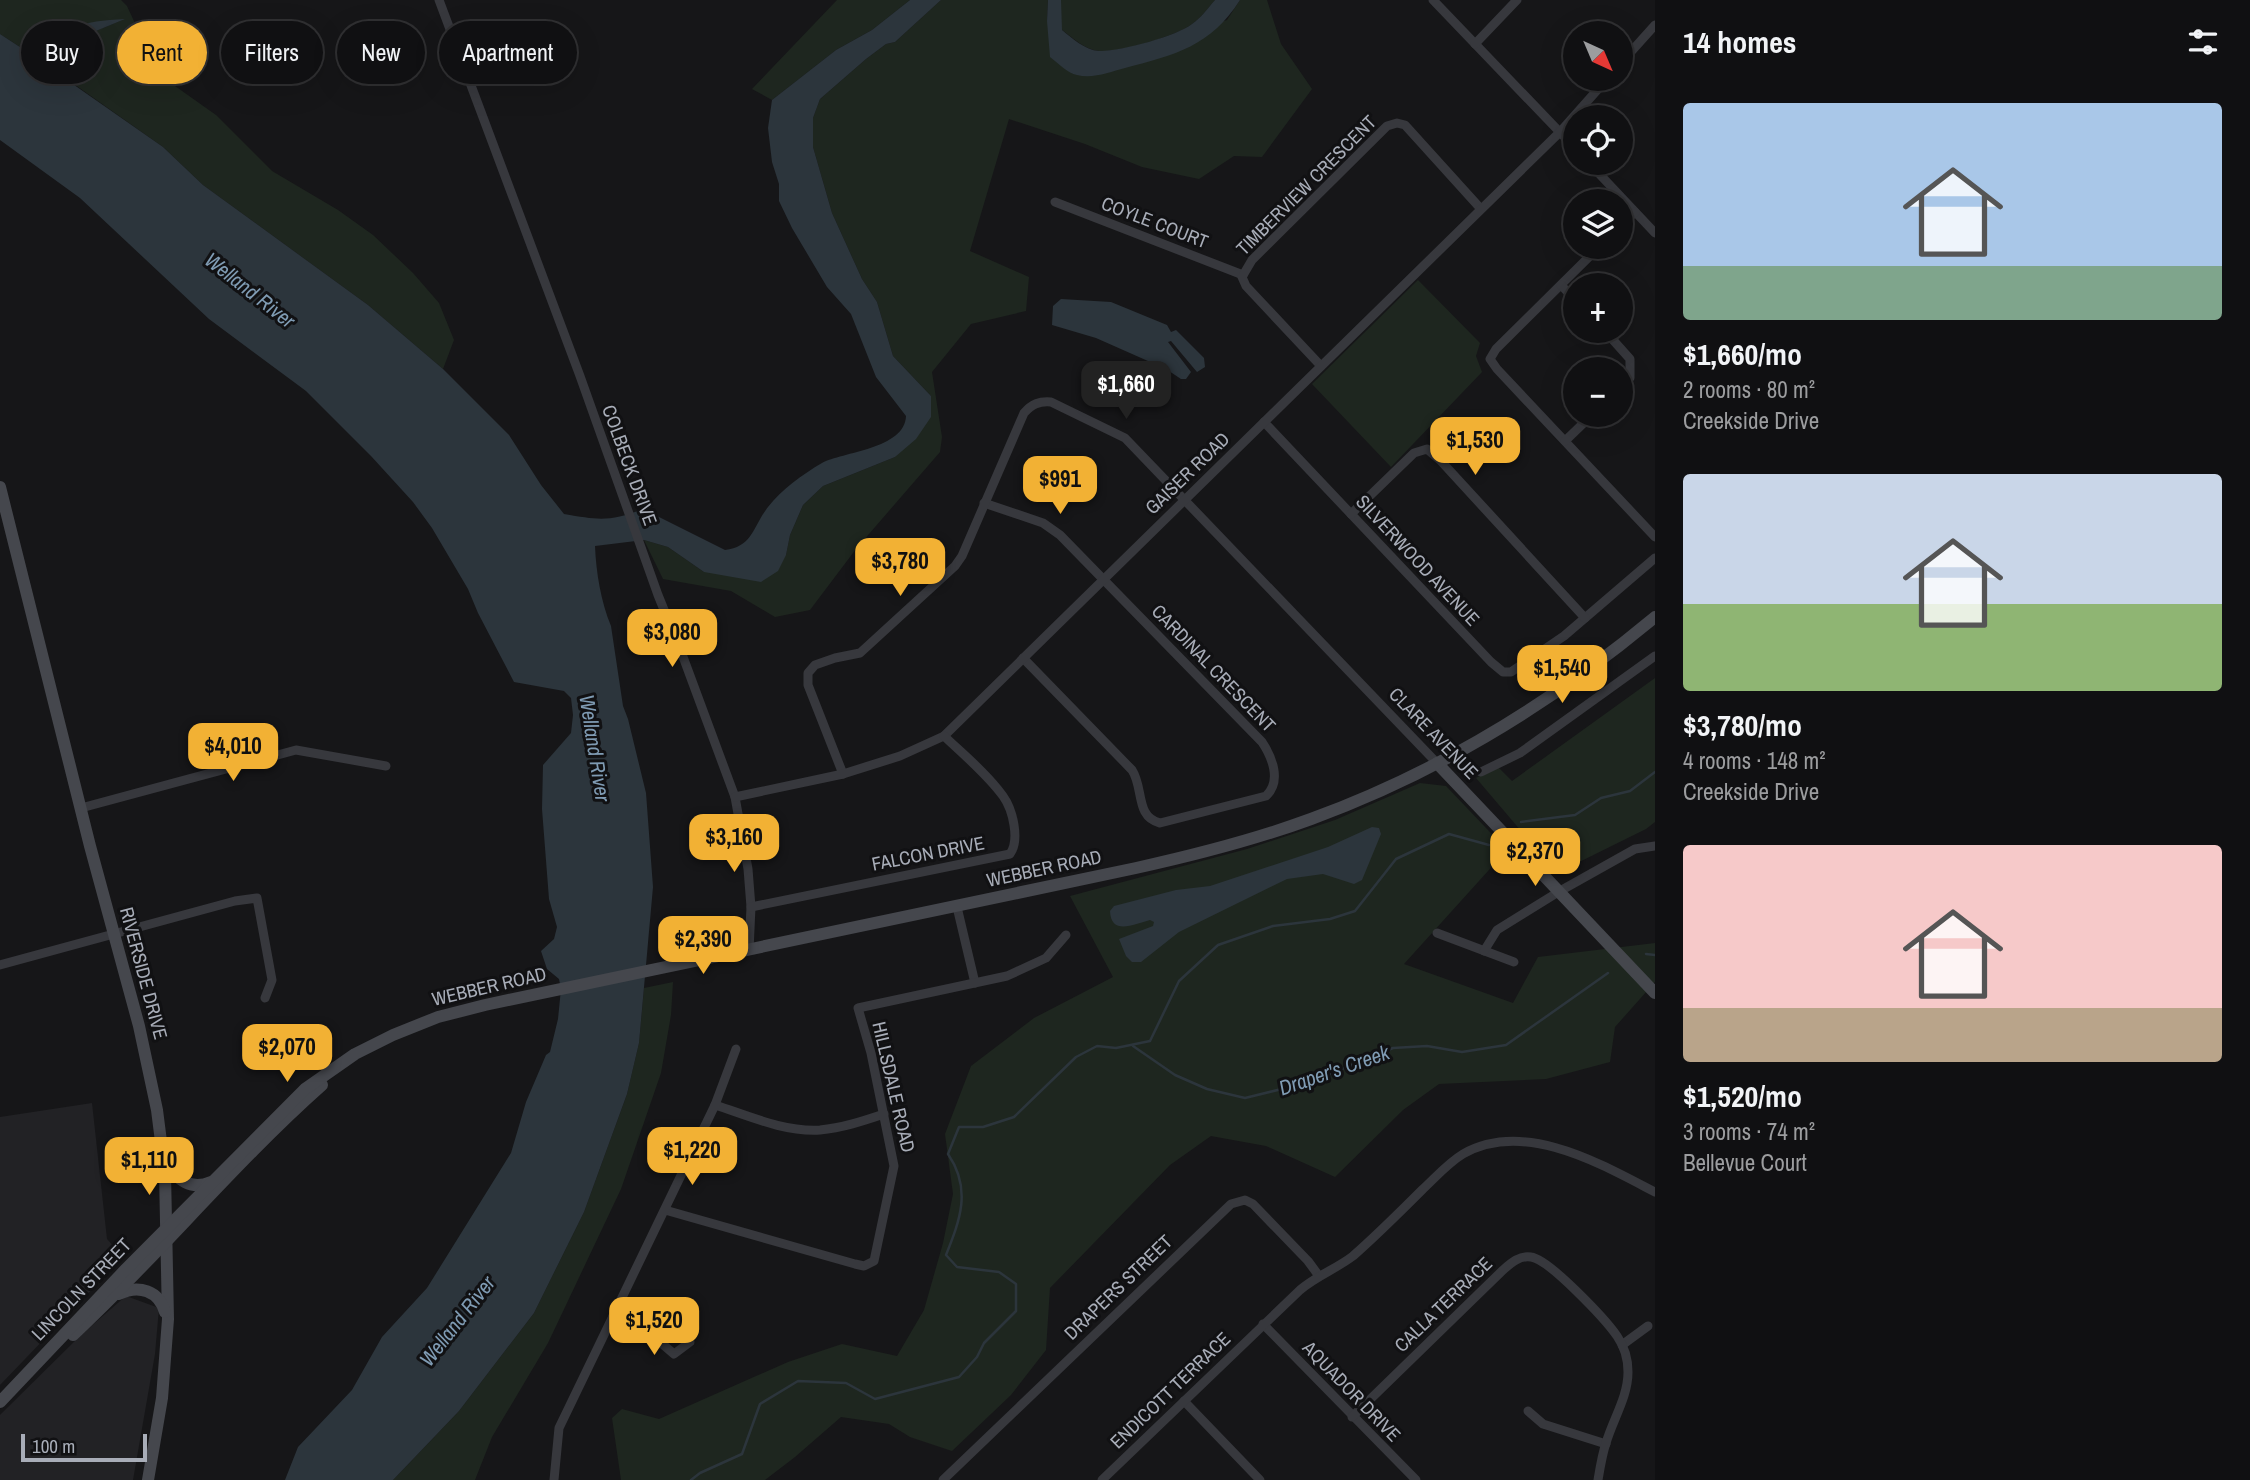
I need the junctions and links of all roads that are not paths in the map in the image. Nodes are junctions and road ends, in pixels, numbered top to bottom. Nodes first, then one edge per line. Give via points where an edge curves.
1 (439, 0) edge
2 (1433, 0) edge
3 (1517, 0) edge
4 (1655, 25) edge
5 (1475, 44) junction
6 (1633, 50) edge
7 (1596, 91) edge
8 (1559, 132) junction
9 (1563, 136) edge
10 (1600, 175) edge
11 (1055, 202) dead end
12 (1481, 209) junction
13 (1635, 212) joint
14 (1655, 233) edge
15 (1587, 259) edge
16 (1243, 275) junction
17 (1560, 285) junction
18 (1563, 288) edge
19 (1616, 343) edge
20 (1628, 357) edge
21 (1321, 366) junction
22 (1264, 422) junction
23 (1580, 427) edge
24 (1565, 441) junction
25 (0, 487) edge
26 (1185, 500) junction
27 (984, 503) junction
28 (1352, 514) junction
29 (1655, 537) edge
30 (1655, 558) edge
31 (1103, 580) junction
32 (1655, 617) edge
33 (1585, 618) junction
34 (1655, 656) edge
35 (1023, 658) junction
36 (944, 736) junction
37 (1437, 763) junction
38 (386, 766) dead end
39 (1481, 772) dead end
40 (843, 774) junction
41 (736, 797) junction
42 (81, 808) junction
43 (1655, 846) edge
44 (1560, 891) junction
45 (751, 907) junction
46 (957, 907) junction
47 (1437, 933) dead end
48 (114, 935) junction
49 (1066, 935) dead end
50 (749, 950) junction
51 (1484, 951) junction
52 (1514, 962) dead end
53 (0, 965) edge
54 (975, 983) junction
55 (1655, 993) edge
56 (265, 998) dead end
57 (393, 1035) junction
58 (736, 1049) dead end
59 (715, 1105) junction
60 (884, 1114) junction
61 (164, 1163) junction
62 (215, 1179) junction
63 (1655, 1192) edge
64 (664, 1210) junction
65 (166, 1236) junction
66 (1319, 1276) junction
67 (112, 1300) junction
68 (613, 1316) junction
69 (168, 1319) junction
70 (1263, 1324) junction
71 (1648, 1326) dead end
72 (690, 1342) dead end
73 (1622, 1345) junction
74 (26, 1377) junction
75 (1184, 1401) junction
76 (0, 1402) edge
77 (1528, 1411) dead end
78 (1352, 1417) junction
79 (1605, 1444) junction
80 (1104, 1479) edge
81 (148, 1480) edge
82 (554, 1480) edge
83 (943, 1480) edge
84 (1261, 1480) edge
85 (1416, 1480) edge
86 (1598, 1480) edge

1 - 41 street, COLBECK DRIVE
2 - 5 street
3 - 5 street
4 - 6 street
5 - 8 street
7 - 8 street, GAISER ROAD
8 - 9 street
8 - 12 street, GAISER ROAD
10 - 13 street
11 - 16 street, COYLE COURT
12 - 16 street, TIMBERVIEW CRESCENT via 1405,125 1396,122 1252,260
12 - 21 street, GAISER ROAD
13 - 14 street
15 - 17 street
16 - 21 street, TIMBERVIEW CRESCENT via 1246,286
17 - 18 street
17 - 24 street via 1490,359
19 - 20 street
21 - 22 street, GAISER ROAD
22 - 26 street, GAISER ROAD
22 - 28 street, SILVERWOOD AVENUE
23 - 24 street
24 - 29 street
25 - 42 main road, RIVERSIDE DRIVE
26 - 27 street, CLARE AVENUE via 1125,438 1043,401 1024,413
26 - 31 street, GAISER ROAD
26 - 37 street, CLARE AVENUE
27 - 31 street via 1051,528
27 - 40 street via 955,566 860,653 815,665 808,673 808,685
28 - 33 street, SILVERWOOD AVENUE via 1503,672 1518,668
28 - 33 street via 1414,453 1426,449
30 - 33 street, SILVERWOOD AVENUE
31 - 35 street, GAISER ROAD
31 - 35 street, CARDINAL CRESCENT via 1262,742 1272,758 1272,791 1160,823 1153,821 1146,815 1132,770
32 - 37 main road, WEBBER ROAD via 1534,707
34 - 39 street via 1520,753
35 - 36 street, GAISER ROAD
36 - 40 street, GAISER ROAD via 900,757
36 - 45 street, FALCON DRIVE via 1006,799 1016,838 1010,854
37 - 44 main road, CLARE AVENUE
37 - 46 main road, WEBBER ROAD via 1311,819 1226,847
38 - 42 street via 296,751
40 - 41 street, GAISER ROAD
41 - 45 street, COLBECK DRIVE
42 - 48 main road, RIVERSIDE DRIVE
43 - 44 street via 1635,849
44 - 51 street via 1497,930
44 - 55 main road, CLARE AVENUE
45 - 50 street, COLBECK DRIVE
46 - 50 main road, WEBBER ROAD
46 - 54 street
47 - 51 street
48 - 53 street
48 - 56 street via 257,898 272,980
48 - 61 main road, RIVERSIDE DRIVE via 145,1051
49 - 54 street, HILLSDALE ROAD via 1035,964
50 - 57 main road, WEBBER ROAD via 438,1017
51 - 52 street
54 - 60 street, HILLSDALE ROAD via 858,1009
57 - 62 main road, WEBBER ROAD via 316,1081
57 - 65 main road, WEBBER ROAD via 317,1090
58 - 59 street
59 - 60 street via 800,1129 822,1130
59 - 64 street
60 - 64 street, HILLSDALE ROAD via 894,1166 871,1264 855,1264
61 - 62 main road via 188,1184 202,1185
61 - 65 main road, RIVERSIDE DRIVE
62 - 65 main road, WEBBER ROAD
63 - 66 street, ENDICOTT TERRACE via 1573,1152 1523,1142 1482,1146 1452,1161 1343,1265
64 - 68 street
65 - 67 main road, LINCOLN STREET
65 - 69 main road, RIVERSIDE DRIVE
65 - 74 main road, LINCOLN STREET
66 - 70 street, ENDICOTT TERRACE
66 - 83 street, DRAPERS STREET via 1252,1205 1245,1200 1230,1204
67 - 69 main road via 126,1291 149,1292 161,1301
67 - 74 main road, LINCOLN STREET
68 - 72 street via 674,1354
68 - 82 street via 559,1429
69 - 81 main road, RIVERSIDE DRIVE via 162,1398
70 - 75 street, ENDICOTT TERRACE
70 - 78 street, AQUADOR DRIVE
71 - 73 street
73 - 78 street, CALLA TERRACE via 1548,1264 1531,1256 1519,1258
73 - 79 street, CALLA TERRACE via 1627,1383
74 - 76 main road, LINCOLN STREET
75 - 80 street, ENDICOTT TERRACE
75 - 84 street
77 - 79 street via 1543,1424
78 - 85 street, AQUADOR DRIVE
79 - 86 street, CALLA TERRACE

